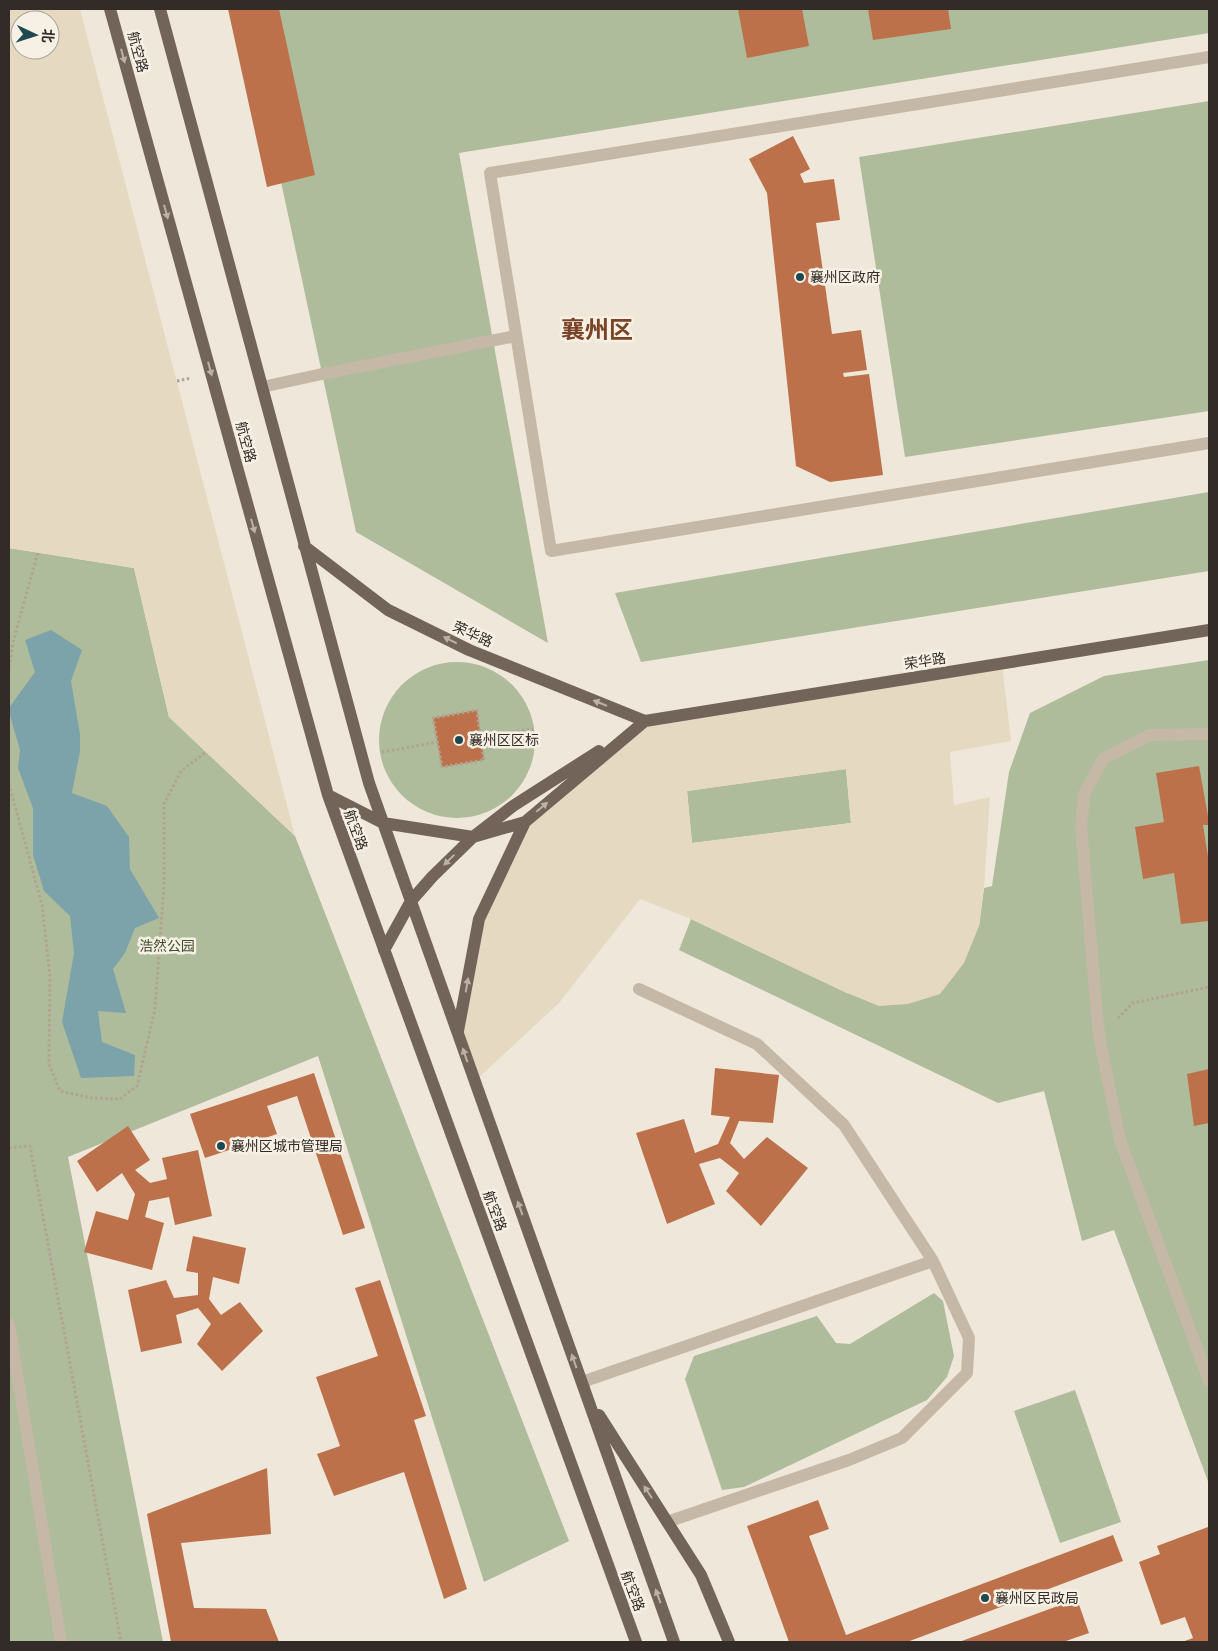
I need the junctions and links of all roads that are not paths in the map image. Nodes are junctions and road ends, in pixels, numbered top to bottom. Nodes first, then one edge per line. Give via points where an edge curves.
1 (110, 9) edge
2 (160, 9) edge
3 (1209, 56) edge
4 (516, 336) junction
5 (262, 387) junction
6 (1209, 443) edge
7 (304, 546) junction
8 (1209, 630) edge
9 (645, 721) junction
10 (1209, 734) edge
11 (328, 795) junction
12 (383, 822) junction
13 (525, 822) junction
14 (474, 837) junction
15 (411, 901) junction
16 (384, 950) junction
17 (639, 989) dead end
18 (458, 1033) junction
19 (933, 1261) junction
20 (9, 1324) edge
21 (1209, 1381) edge
22 (582, 1382) junction
23 (587, 1397) junction
24 (667, 1522) junction
25 (62, 1642) edge
26 (636, 1642) edge
27 (674, 1642) edge
28 (728, 1642) edge

1 -> 11 main road, 航空路
2 - 5 main road, 航空路
3 - 4 street via 490,173
4 - 5 street
4 - 6 street via 551,550
5 - 7 main road, 航空路
9 -> 7 main road, 荣华路 via 469,650 388,610
7 - 12 main road, 航空路 via 369,783
8 - 9 main road, 荣华路
13 -> 9 main road
9 - 14 main road via 513,806
10 - 21 street via 1150,735 1103,759 1084,794 1081,827 1099,1036 1120,1140
11 - 12 main road
11 - 16 main road, 航空路
12 - 14 main road
12 - 15 main road, 航空路
13 - 14 main road
18 -> 13 main road via 478,919
14 -> 15 main road
15 - 16 main road
15 - 18 main road, 航空路
16 - 26 main road, 航空路
17 - 19 street via 758,1044 844,1125
22 -> 18 main road, 航空路
19 - 22 street
19 - 24 street via 969,1338 967,1373 902,1438 850,1460
20 - 25 street
22 - 23 main road, 航空路
24 -> 23 main road
27 -> 23 main road, 航空路
24 - 28 main road via 701,1575

